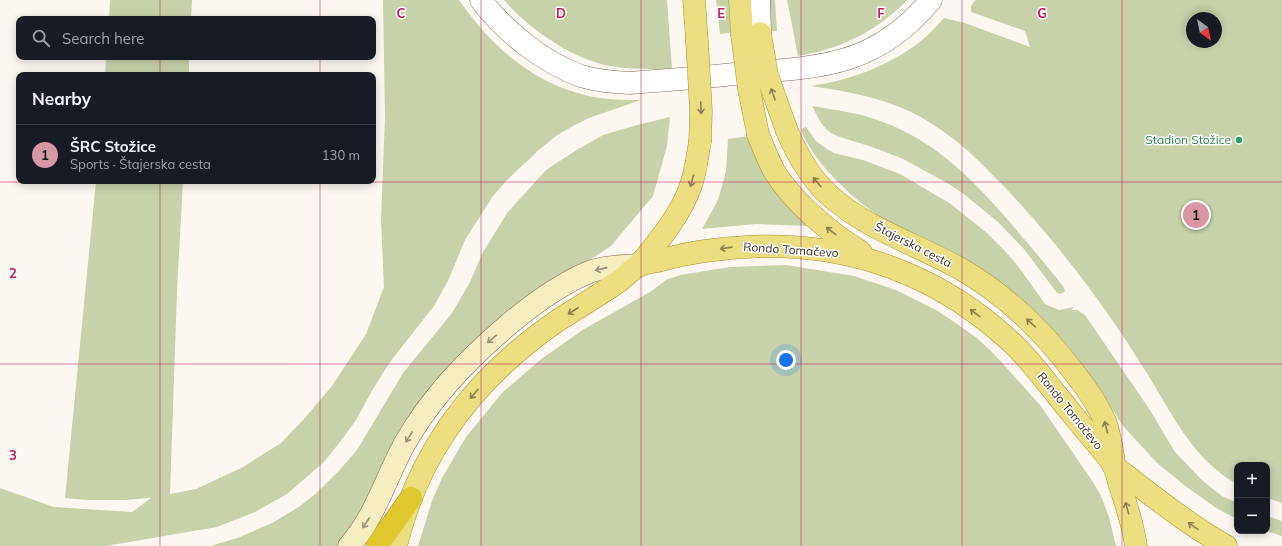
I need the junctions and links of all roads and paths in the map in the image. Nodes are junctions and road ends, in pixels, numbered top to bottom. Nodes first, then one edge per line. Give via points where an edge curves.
1 (481, 0) edge
2 (694, 0) edge
3 (740, 0) edge
4 (752, 0) edge
5 (759, 0) edge
6 (931, 0) edge
7 (751, 34) junction
8 (875, 261) junction
9 (639, 265) junction
10 (1114, 466) junction
11 (410, 498) junction
12 (349, 546) edge
13 (377, 546) edge
14 (396, 546) edge
15 (1136, 546) edge
16 (1226, 546) edge

1 - 6 street via 502,25 550,61 581,76 630,83 804,68 840,61 890,39
2 -> 9 main road, bridge via 701,111 700,142 691,186 665,232
3 - 7 main road, Štajerska cesta
4 - 7 main road, Štajerska cesta
5 - 7 street
8 -> 7 main road, Štajerska cesta, bridge via 845,242 801,204 775,171 758,134 753,113
10 -> 7 main road, Štajerska cesta, bridge via 1105,421 1080,380 1050,342 981,282 960,268 870,223 828,194 795,149
8 -> 9 main road, Rondo Tomačevo via 835,251 741,246 691,253
10 -> 8 main road, Rondo Tomačevo via 1039,372 1008,339 962,303 934,286
9 -> 11 main road, Rondo Tomačevo via 620,281 545,330 491,376 437,442
9 -> 12 street via 614,266 592,271 564,285 523,312 482,347 444,387 416,426 395,461 368,521
15 -> 10 main road, Rondo Tomačevo via 1128,509
16 -> 10 main road via 1182,518
11 - 13 highway
11 - 14 main road, Rondo Tomačevo

